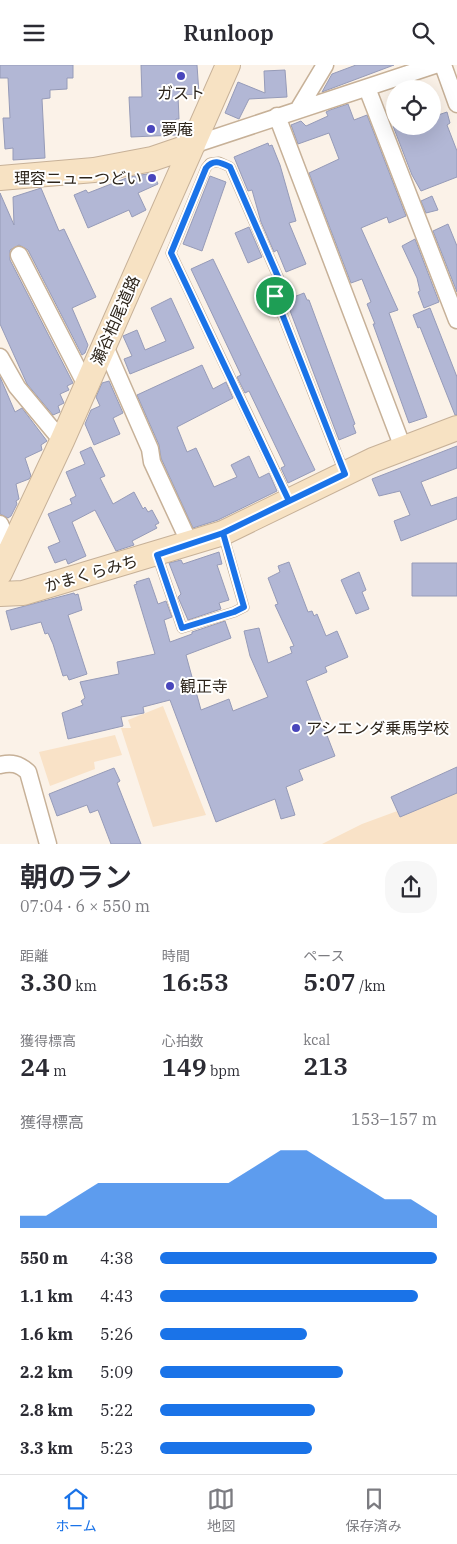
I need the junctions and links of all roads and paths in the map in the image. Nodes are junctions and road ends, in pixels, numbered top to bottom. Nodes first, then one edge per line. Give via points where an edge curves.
1 (228, 65) edge
2 (325, 65) edge
3 (436, 65) edge
4 (443, 65) edge
5 (367, 88) junction
6 (457, 104) edge
7 (298, 110) junction
8 (277, 117) junction
9 (192, 145) junction
10 (0, 178) edge
11 (19, 255) dead end
12 (457, 320) edge
13 (104, 344) junction
14 (0, 357) edge
15 (86, 385) junction
16 (457, 428) edge
17 (62, 441) junction
18 (403, 448) junction
19 (345, 474) junction
20 (289, 501) junction
21 (0, 524) edge
22 (223, 533) junction
23 (190, 544) junction
24 (12, 551) junction
25 (157, 555) junction
26 (0, 573) edge
27 (0, 594) edge
28 (0, 765) edge
29 (48, 844) edge

1 - 9 street, 瀬谷柏尾道路
2 - 7 street
3 - 5 street
4 - 6 street
5 - 7 street
5 - 12 street
7 - 8 street
8 - 9 street
8 - 18 street
9 - 10 street via 152,159 94,170
9 - 13 street, 瀬谷柏尾道路
11 - 15 street
13 - 15 street, 瀬谷柏尾道路
13 - 23 street via 150,449 152,462
14 - 17 street via 17,387
15 - 17 street, 瀬谷柏尾道路
16 - 18 street, かまくらみち
17 - 24 street, 瀬谷柏尾道路
18 - 19 street, かまくらみち
19 - 20 street, かまくらみち
19 - 20 lane via 275,296 279,279 230,167 220,162 210,163 171,253
20 - 22 street, かまくらみち
21 - 24 street
22 - 23 street, かまくらみち
22 - 25 lane via 244,607 234,612 182,628
23 - 25 street, かまくらみち
24 - 26 street, 瀬谷柏尾道路
25 - 27 street, かまくらみち via 23,593
28 - 29 street via 21,765 28,772

